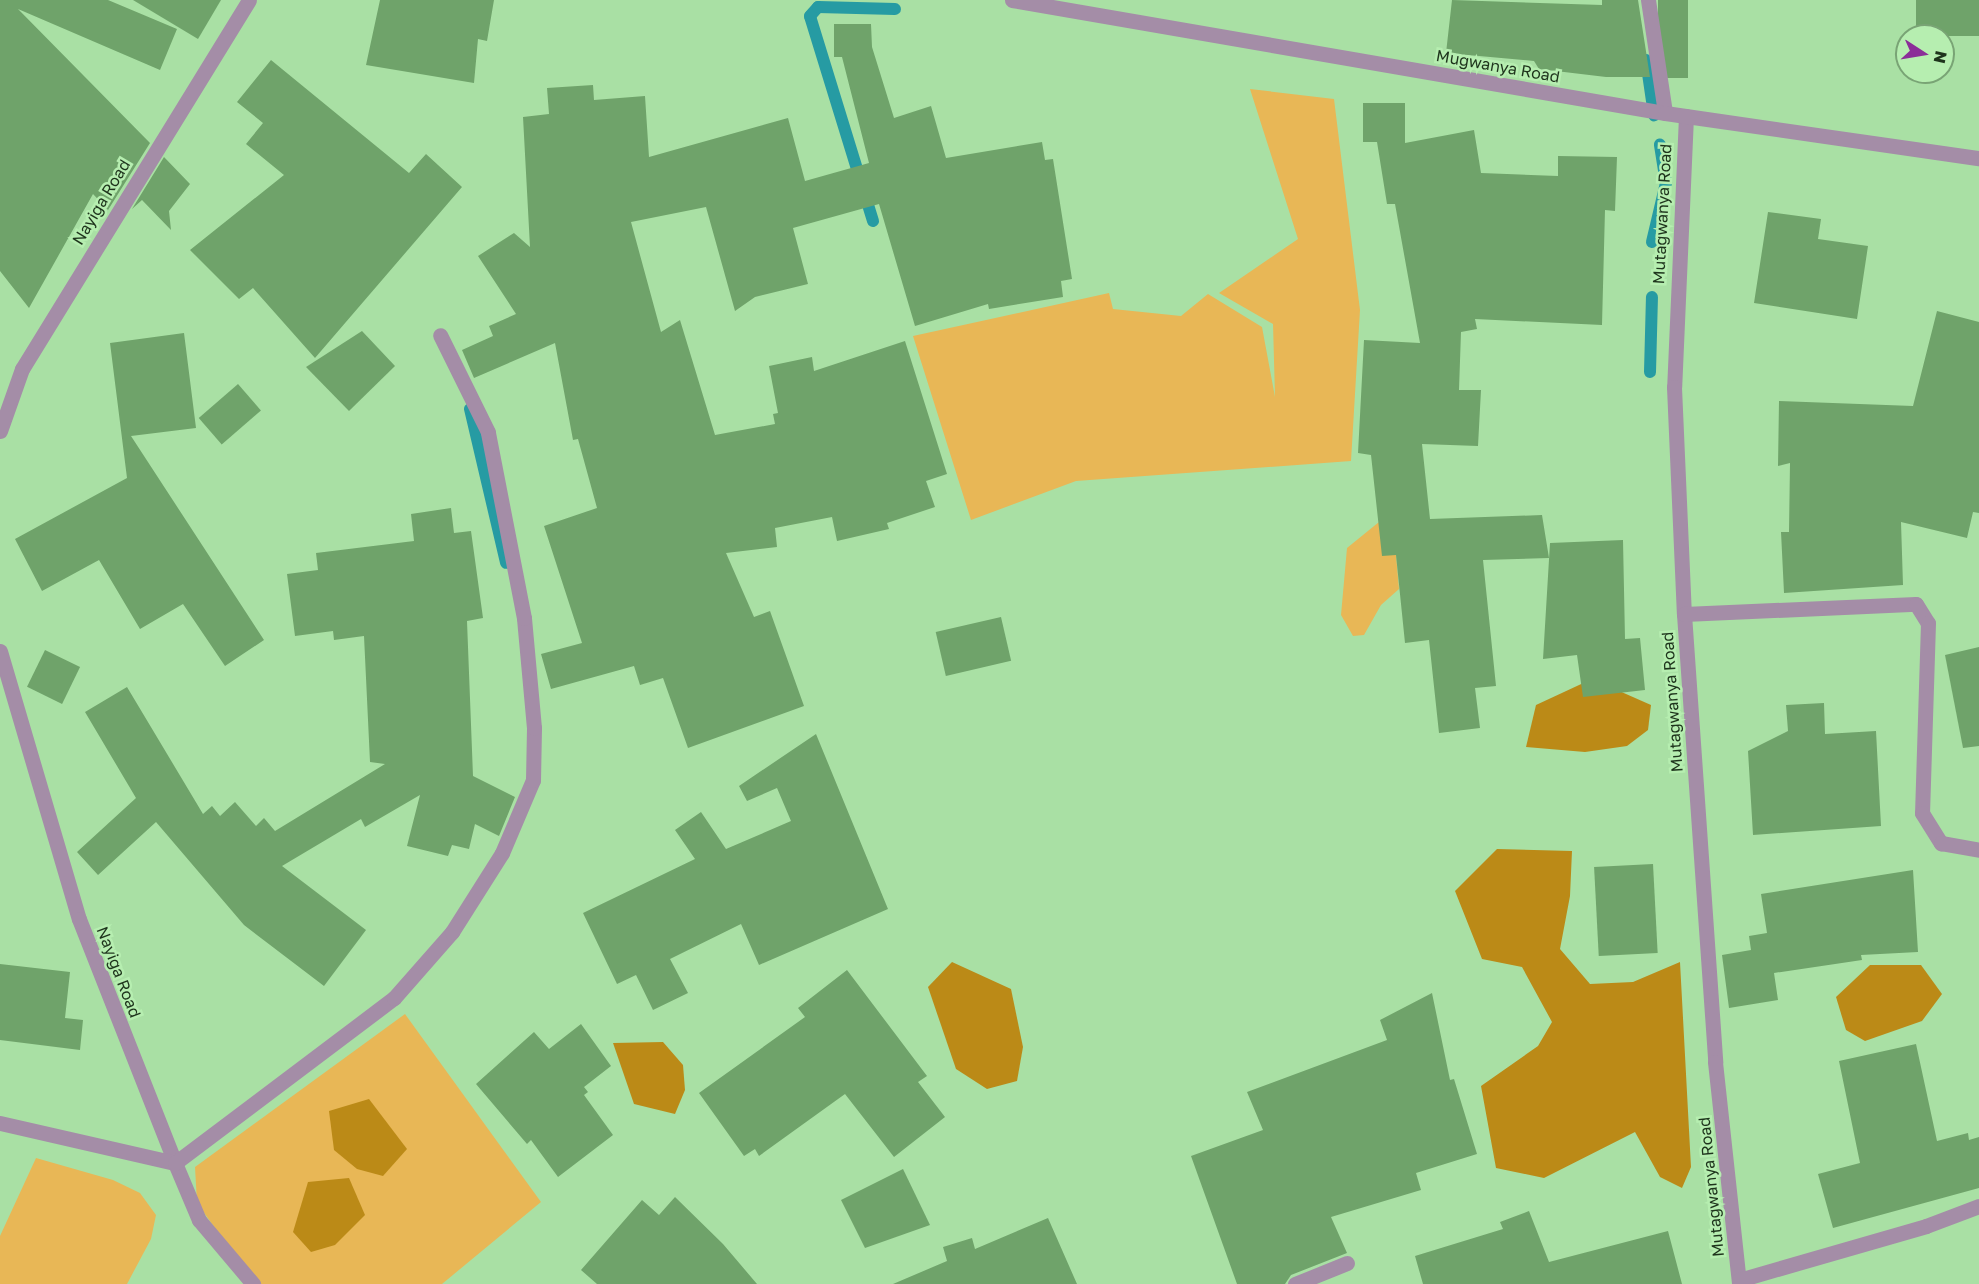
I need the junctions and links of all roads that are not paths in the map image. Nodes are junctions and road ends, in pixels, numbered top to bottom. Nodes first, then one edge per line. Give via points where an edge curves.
1 (249, 0) edge
2 (1012, 0) edge
3 (1648, 0) edge
4 (1062, 4) edge
5 (1665, 113) junction
6 (1686, 116) junction
7 (1979, 158) edge
8 (440, 334) dead end
9 (0, 431) edge
10 (1684, 614) junction
11 (0, 651) edge
12 (1979, 850) edge
13 (0, 1123) edge
14 (175, 1163) junction
15 (1979, 1206) edge
16 (1347, 1263) dead end
17 (1739, 1282) edge
18 (253, 1284) edge
19 (1295, 1284) edge

1 - 9 street, Nayiga Road via 22,369
2 - 4 street, Mugwanya Road
3 - 5 street
4 - 5 street, Mugwanya Road
5 - 6 street, Mugwanya Road
6 - 7 street, Mugwanya Road
6 - 10 street, Mutagwanya Road via 1674,387
8 - 14 street via 488,432 501,488 524,618 534,728 530,795 502,853 452,932 394,998
10 - 12 street via 1916,604 1928,623 1922,813 1941,843
10 - 17 street, Mutagwanya Road via 1715,1062
11 - 14 street, Nayiga Road via 79,919
13 - 14 street
14 - 18 street, Nayiga Road via 199,1220
15 - 17 street via 1926,1226
16 - 19 street

